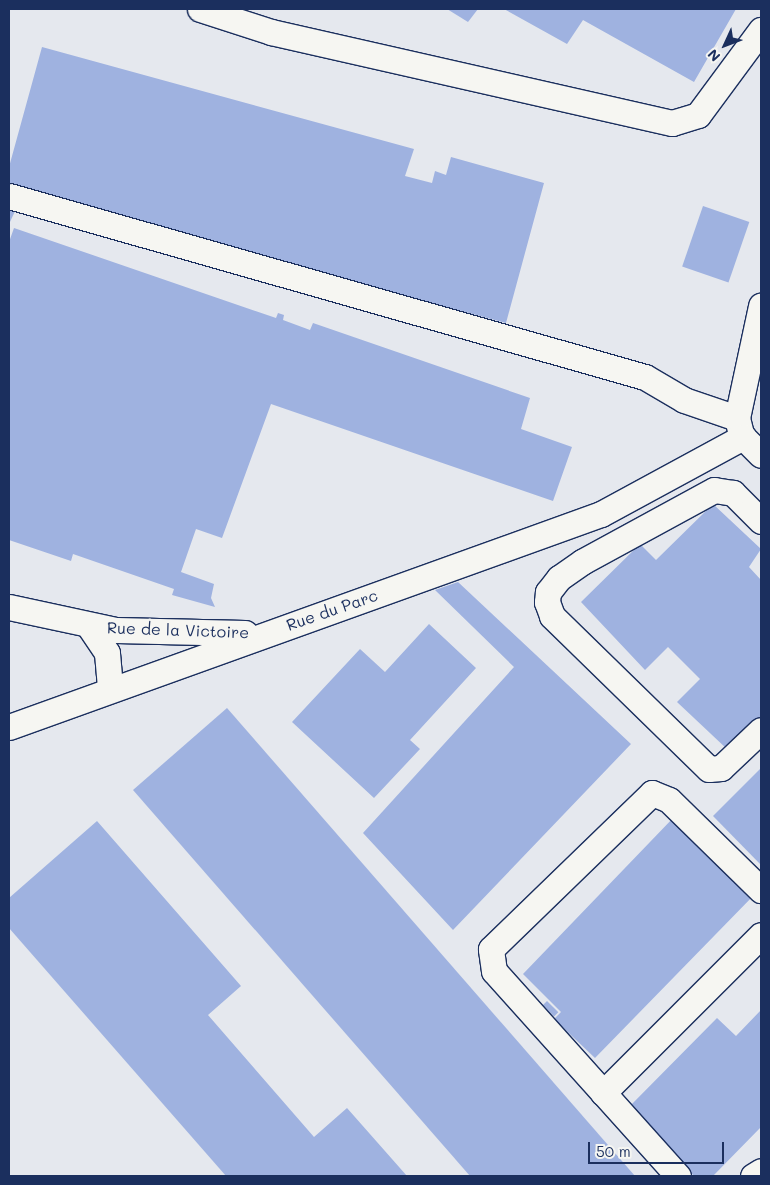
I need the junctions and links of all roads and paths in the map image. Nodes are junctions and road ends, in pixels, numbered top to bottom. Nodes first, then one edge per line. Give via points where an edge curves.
1 (200, 9) edge
2 (761, 30) edge
3 (9, 196) edge
4 (761, 306) edge
5 (740, 428) junction
6 (761, 455) edge
7 (761, 521) edge
8 (9, 607) edge
9 (89, 626) junction
10 (260, 633) junction
11 (110, 688) junction
12 (9, 727) edge
13 (761, 730) edge
14 (761, 890) edge
15 (761, 935) edge
16 (603, 1093) junction
17 (761, 1171) edge
18 (678, 1176) edge
19 (753, 1176) edge

1 - 2 street via 272,32 672,123 698,116
3 - 5 street via 645,377
4 - 5 street
5 - 6 street
5 - 10 street, Rue du Parc via 654,489 527,543
7 - 13 street via 733,493 714,490 582,562 559,578 548,592 547,602 552,616 708,769 721,768
8 - 9 street, Rue de la Victoire
9 - 10 street, Rue de la Victoire
9 - 11 street via 108,653
10 - 11 street, Rue du Parc
11 - 12 street, Rue du Parc
14 - 16 street via 669,800 652,793 495,942 494,971
15 - 16 street
16 - 18 street
17 - 19 street

